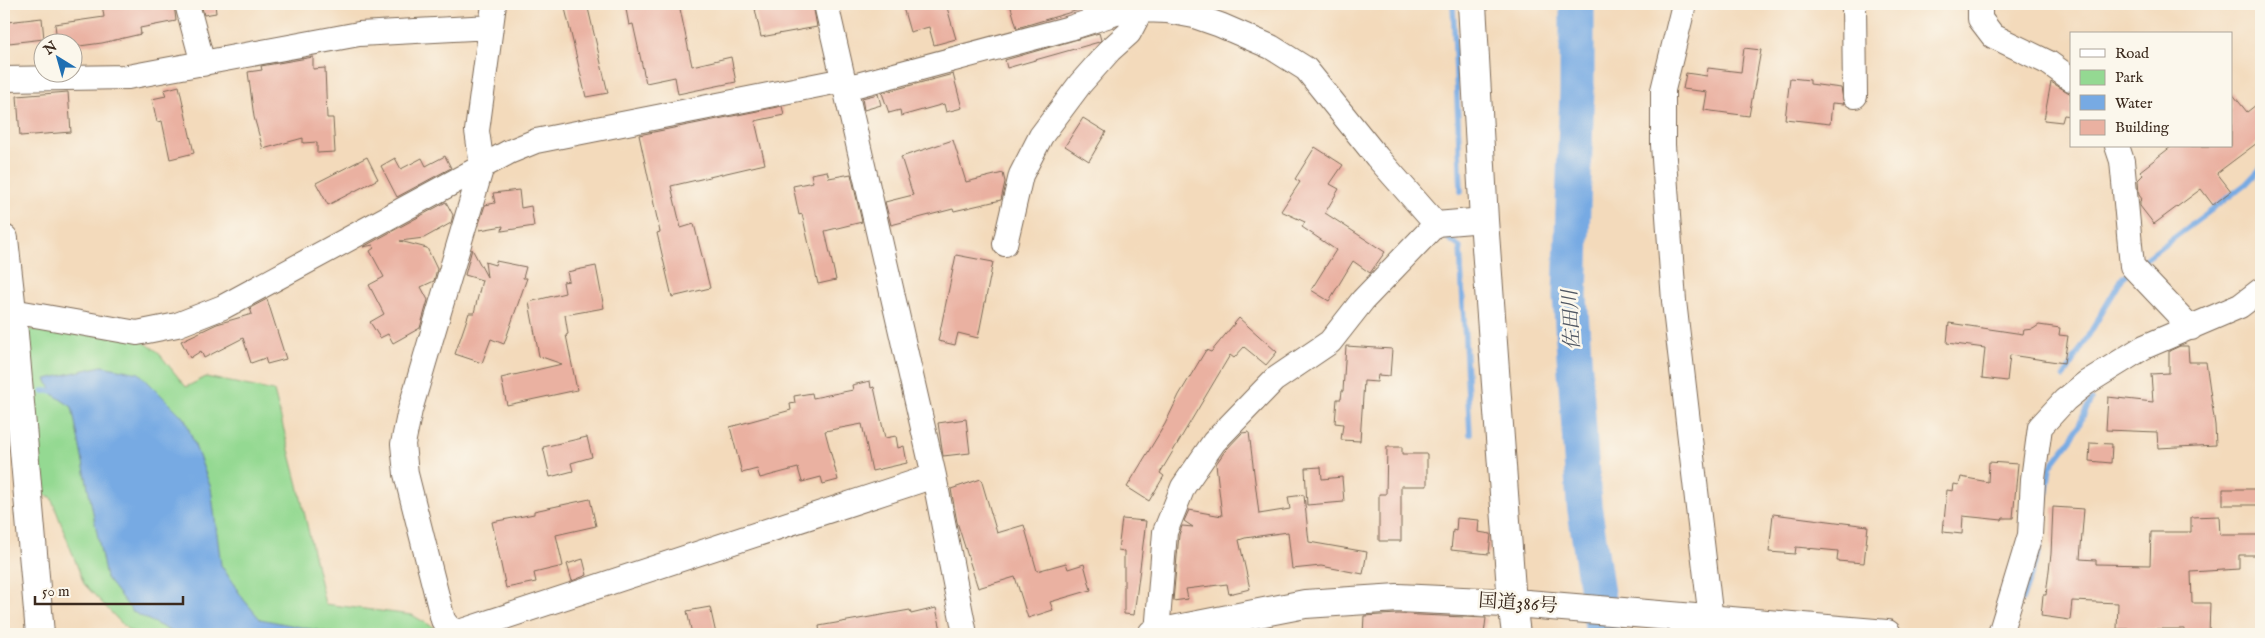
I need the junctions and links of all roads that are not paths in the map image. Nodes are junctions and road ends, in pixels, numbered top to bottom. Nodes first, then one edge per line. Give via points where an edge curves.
1 (187, 4) edge
2 (826, 4) edge
3 (1472, 4) edge
4 (1684, 4) edge
5 (1854, 4) edge
6 (1980, 4) edge
7 (1155, 8) edge
8 (492, 15) edge
9 (203, 64) junction
10 (2070, 78) edge
11 (4, 79) edge
12 (845, 84) junction
13 (1854, 96) dead end
14 (2118, 148) edge
15 (482, 166) junction
16 (1484, 220) junction
17 (1436, 224) junction
18 (4, 239) edge
19 (1005, 244) dead end
20 (2261, 290) edge
21 (12, 311) junction
22 (2191, 328) junction
23 (12, 398) edge
24 (934, 476) junction
25 (1519, 603) junction
26 (1711, 620) junction
27 (40, 634) edge
28 (965, 634) edge
29 (1155, 634) edge
30 (1516, 634) edge
31 (1887, 634) edge
32 (2000, 634) edge

1 - 9 street
2 - 12 street
3 - 16 main road
4 - 26 street via 1663,90 1664,145 1674,302
5 - 13 street
6 - 10 street via 1980,19 1993,36 2049,63
7 - 12 street via 1116,13 1070,28
7 - 17 street via 1220,25 1271,47 1306,69
7 - 19 street via 1110,50 1042,136 1020,175
8 - 9 street via 359,34
8 - 15 street via 477,131
9 - 11 street via 128,77
12 - 15 street via 536,142
12 - 24 street
14 - 22 street via 2138,272
15 - 21 street via 223,307 177,325 137,333
15 - 24 street via 410,410 403,444 408,483 442,620 449,628 459,632
16 - 17 street
16 - 25 main road
17 - 29 street via 1363,300 1330,342 1274,380 1214,442 1183,487 1165,532
18 - 21 main road
20 - 22 street via 2240,306
21 - 23 main road
22 - 32 street via 2144,347 2086,383 2040,427 2030,535
23 - 27 main road
24 - 28 street
25 - 26 main road, 国道386号
25 - 29 main road, 国道386号 via 1398,598 1304,604
25 - 30 main road
26 - 31 main road, 国道386号

